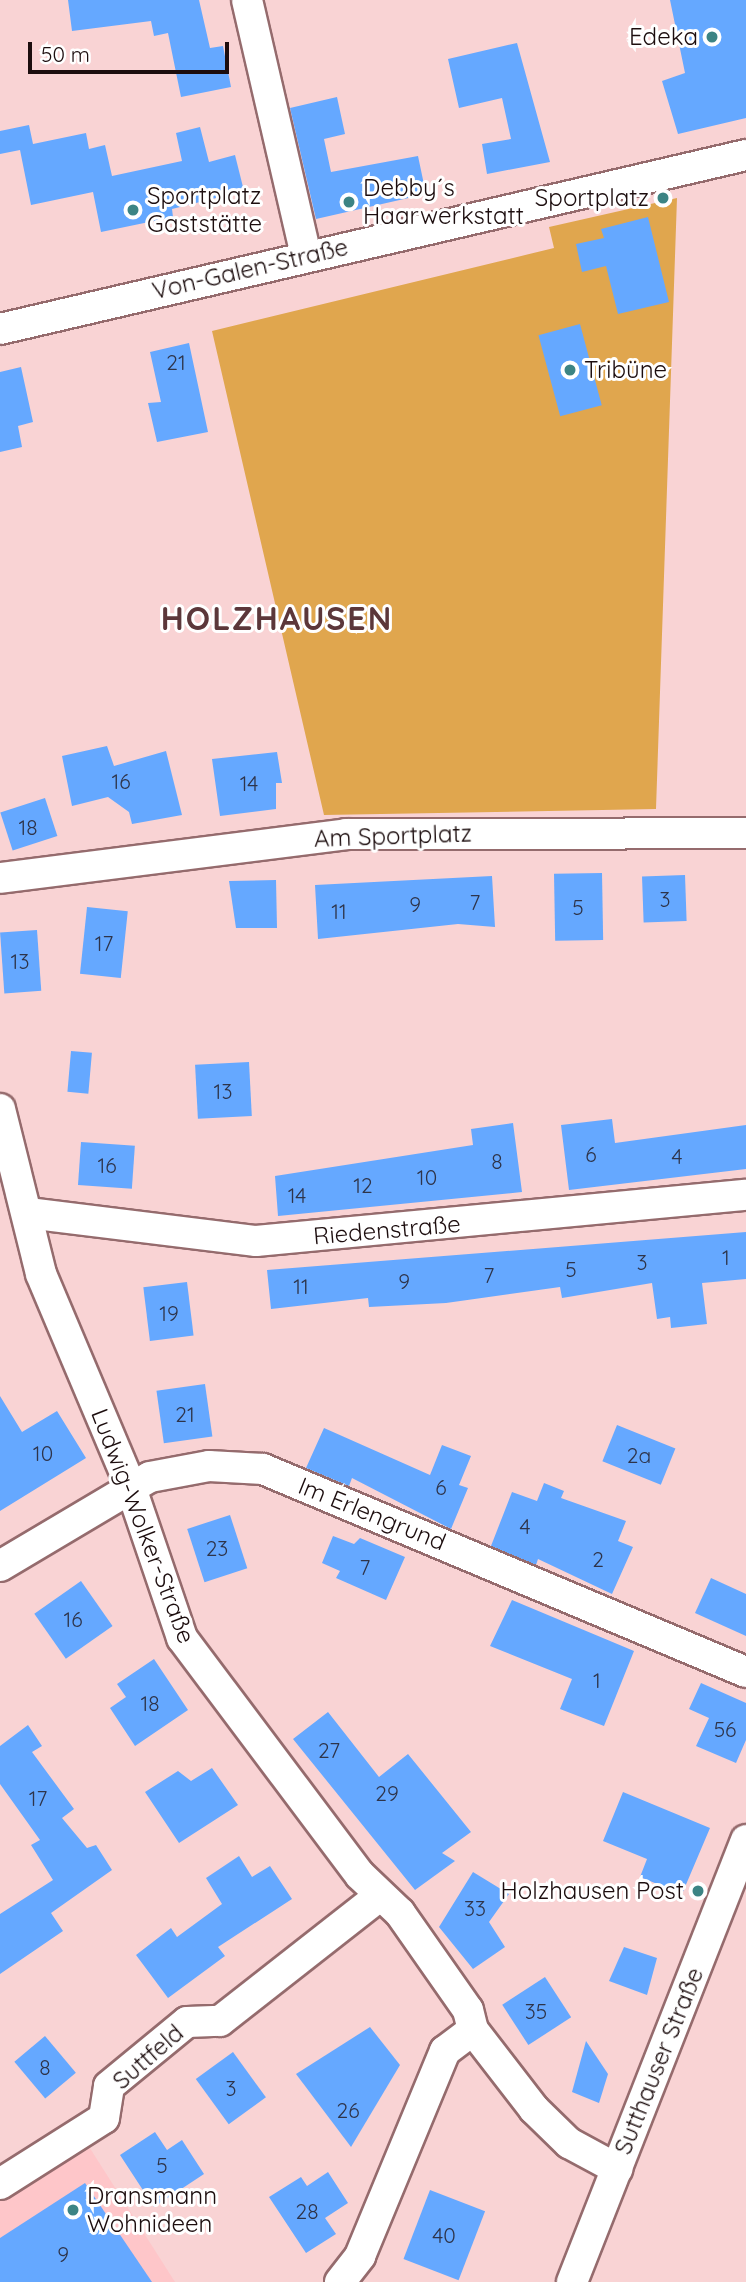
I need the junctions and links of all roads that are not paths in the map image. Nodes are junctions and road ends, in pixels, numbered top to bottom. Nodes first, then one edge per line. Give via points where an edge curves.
1 (247, 0) edge
2 (746, 155) edge
3 (306, 255) junction
4 (0, 329) edge
5 (746, 833) edge
6 (0, 878) edge
7 (0, 1109) edge
8 (746, 1195) edge
9 (28, 1213) junction
10 (130, 1485) junction
11 (0, 1566) edge
12 (746, 1672) edge
13 (746, 1840) edge
14 (378, 1897) junction
15 (473, 2030) junction
16 (617, 2169) junction
17 (0, 2183) edge
18 (340, 2282) edge
19 (572, 2282) edge

1 - 3 street
2 - 3 street, Von-Galen-Straße
3 - 4 street, Von-Galen-Straße
5 - 6 street, Am Sportplatz via 346,834
7 - 9 street, Ludwig-Wolker-Straße
8 - 9 street, Riedenstraße via 256,1241
9 - 10 street, Ludwig-Wolker-Straße via 41,1274
10 - 11 street, Im Erlengrund
10 - 12 street, Im Erlengrund via 209,1466 263,1469
10 - 14 street, Ludwig-Wolker-Straße via 182,1638
13 - 16 street, Sutthauser Straße
14 - 15 street, Ludwig-Wolker-Straße via 400,1913 468,2010
14 - 17 street, Suttfeld via 220,2021 187,2022 109,2087 103,2118
15 - 16 street, Ludwig-Wolker-Straße via 569,2143
15 - 18 street via 446,2051 360,2256
16 - 19 street, Sutthauser Straße

